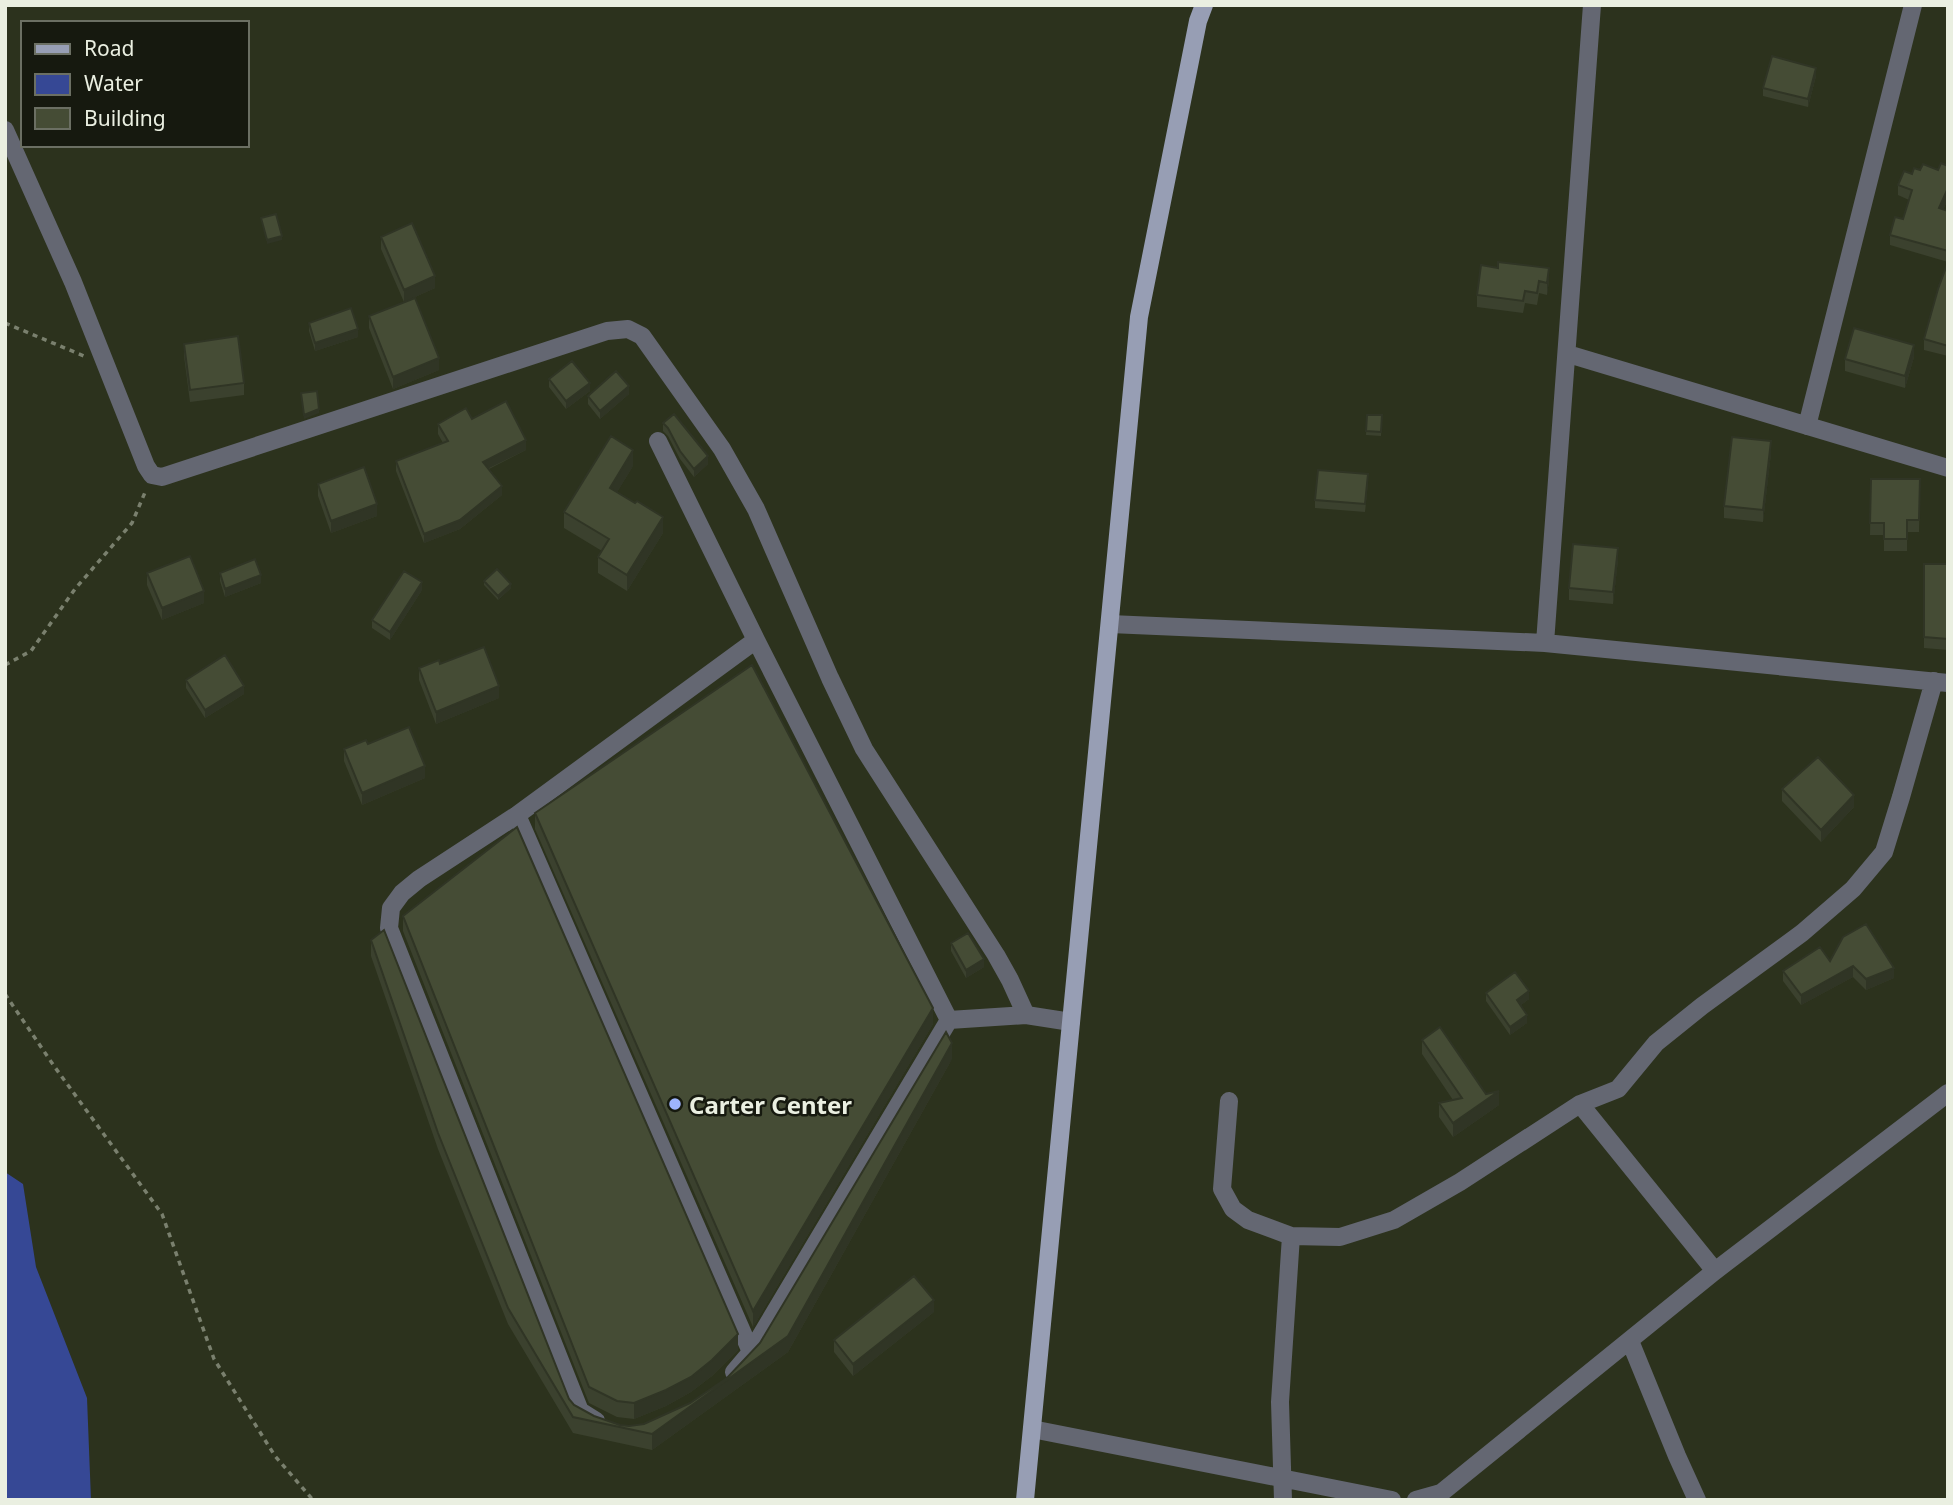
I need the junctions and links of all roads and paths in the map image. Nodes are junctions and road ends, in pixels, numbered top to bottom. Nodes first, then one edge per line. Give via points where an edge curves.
1 (1204, 5) edge
2 (1592, 5) edge
3 (1913, 5) edge
4 (5, 130) edge
5 (5, 323) edge
6 (1567, 354) junction
7 (107, 366) junction
8 (1807, 426) junction
9 (658, 440) dead end
10 (1948, 468) edge
11 (152, 475) junction
12 (1110, 624) junction
13 (756, 640) junction
14 (1545, 643) junction
15 (5, 665) edge
16 (1941, 682) edge
17 (517, 815) junction
18 (5, 994) edge
19 (1026, 1015) junction
20 (949, 1020) junction
21 (1071, 1022) junction
22 (1948, 1093) edge
23 (1229, 1101) dead end
24 (1580, 1104) junction
25 (1291, 1236) junction
26 (1715, 1271) junction
27 (1630, 1341) junction
28 (751, 1352) junction
29 (723, 1383) edge
30 (613, 1426) edge
31 (1032, 1429) junction
32 (1282, 1477) junction
33 (313, 1500) edge
34 (1025, 1500) edge
35 (1283, 1500) edge
36 (1392, 1500) edge
37 (1416, 1500) edge
38 (1697, 1500) edge

1 - 12 main road via 1139,317
2 - 6 street
3 - 8 street
4 - 7 street
5 - 7 path
6 - 8 street
6 - 14 street
7 - 11 street
8 - 10 street
9 - 13 street
11 - 15 path via 132,523 75,589 31,651
11 - 19 street via 162,477 607,331 628,330 642,336 722,449 756,509 864,749 996,955
12 - 14 street
12 - 21 main road
13 - 17 street
13 - 20 street
14 - 16 street
16 - 24 street via 1884,852 1853,889 1656,1043 1618,1089
17 - 28 street
17 - 30 street via 402,893 391,908 389,928 580,1411
18 - 33 path via 162,1214 214,1359 275,1457
19 - 20 street
19 - 21 street
20 - 28 street
21 - 31 main road
22 - 26 street
23 - 25 street via 1222,1189 1233,1209 1248,1220
24 - 25 street via 1394,1220 1340,1237
24 - 26 street
25 - 32 street via 1279,1402
26 - 27 street
27 - 37 street via 1441,1493
27 - 38 street
28 - 29 street
31 - 32 street
31 - 34 main road
32 - 35 street
32 - 36 street

